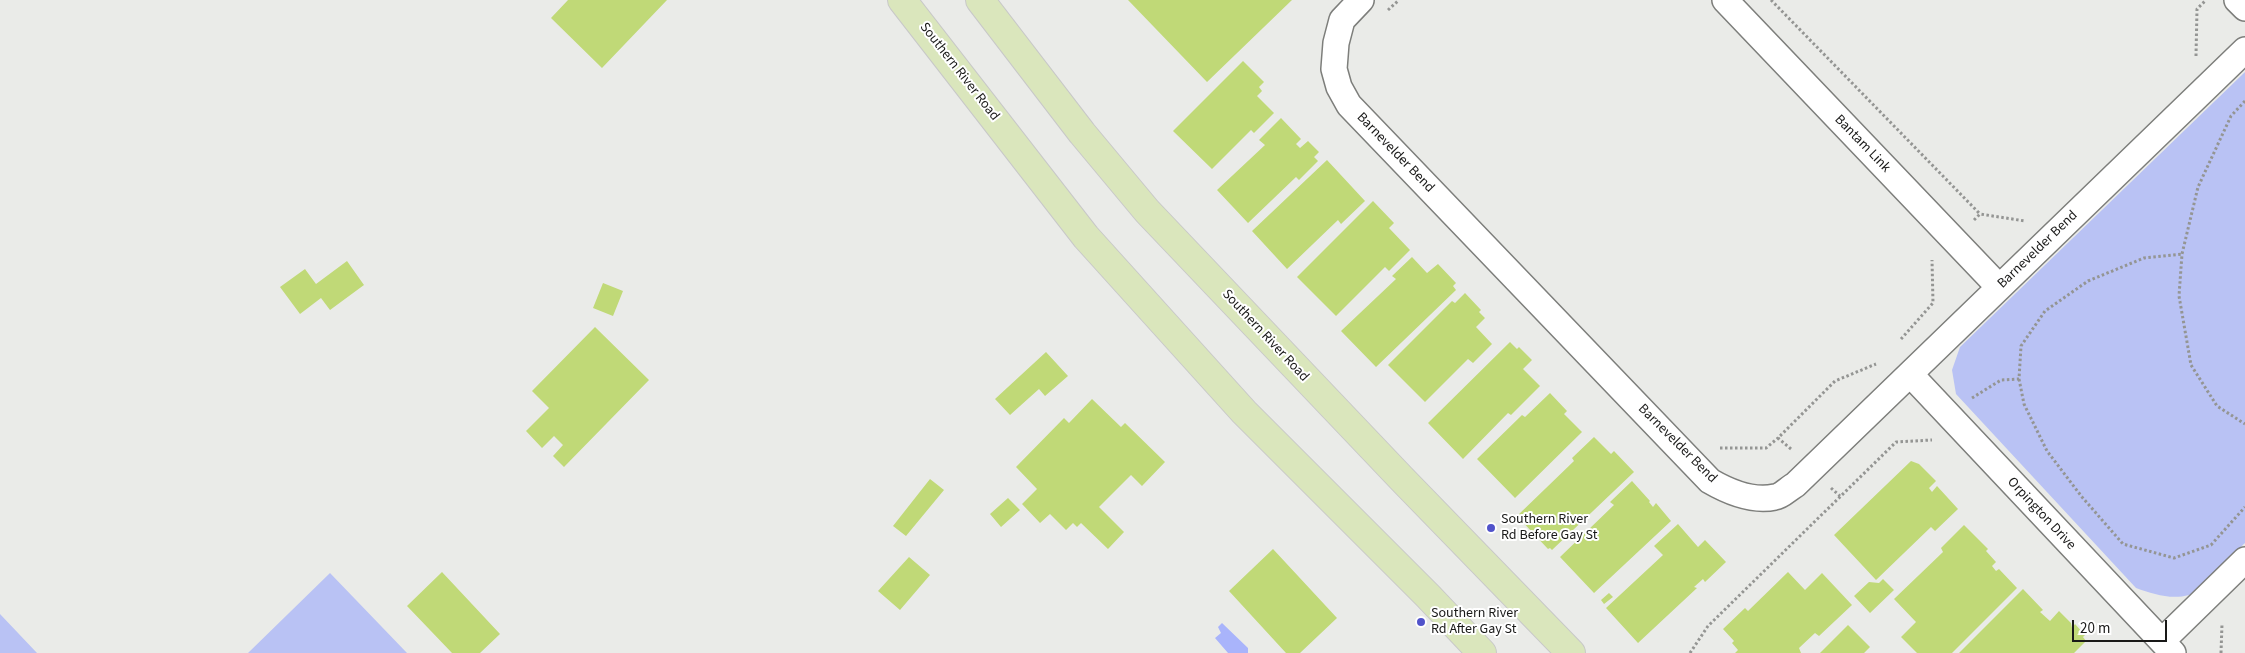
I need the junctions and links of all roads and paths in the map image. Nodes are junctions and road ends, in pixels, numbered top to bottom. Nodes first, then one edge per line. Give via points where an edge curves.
1 (902, 0) edge
2 (980, 0) edge
3 (1361, 0) edge
4 (1399, 0) edge
5 (1725, 0) edge
6 (1771, 0) edge
7 (2237, 0) edge
8 (2245, 8) edge
9 (1386, 12) dead end
10 (2245, 50) edge
11 (2245, 101) edge
12 (1980, 214) dead end
13 (2182, 254) junction
14 (1999, 287) junction
15 (1910, 374) junction
16 (2019, 379) junction
17 (1950, 417) junction
18 (2245, 424) edge
19 (1778, 438) dead end
20 (1930, 439) junction
21 (1714, 442) dead end
22 (1937, 442) dead end
23 (2245, 508) edge
24 (2245, 560) edge
25 (2168, 647) edge
26 (1482, 653) edge
27 (1571, 653) edge
28 (1690, 653) edge

1 - 26 main road, Southern River Road via 1086,237 1244,412
2 - 27 main road, Southern River Road via 1082,133 1147,211
3 - 15 street, Barnevelder Bend via 1342,20 1336,43 1334,69 1349,105 1710,481 1728,492 1753,498 1776,497 1795,485
4 - 9 path
5 - 14 street, Bantam Link
6 - 12 path
7 - 8 street
10 - 14 street, Barnevelder Bend
11 - 13 path via 2231,116 2198,187
13 - 16 path via 2144,258 2088,281 2045,311 2021,346
13 - 18 path via 2179,296 2191,365 2217,406
14 - 15 street, Barnevelder Bend
15 - 17 street, Orpington Drive
16 - 17 path via 2001,380 1970,399
16 - 23 path via 2024,404 2047,451 2123,544 2174,558 2211,545
17 - 20 path
17 - 25 street, Orpington Drive
19 - 21 path via 1766,448 1721,449
20 - 22 path
20 - 28 path via 1896,442 1708,626
24 - 25 street

